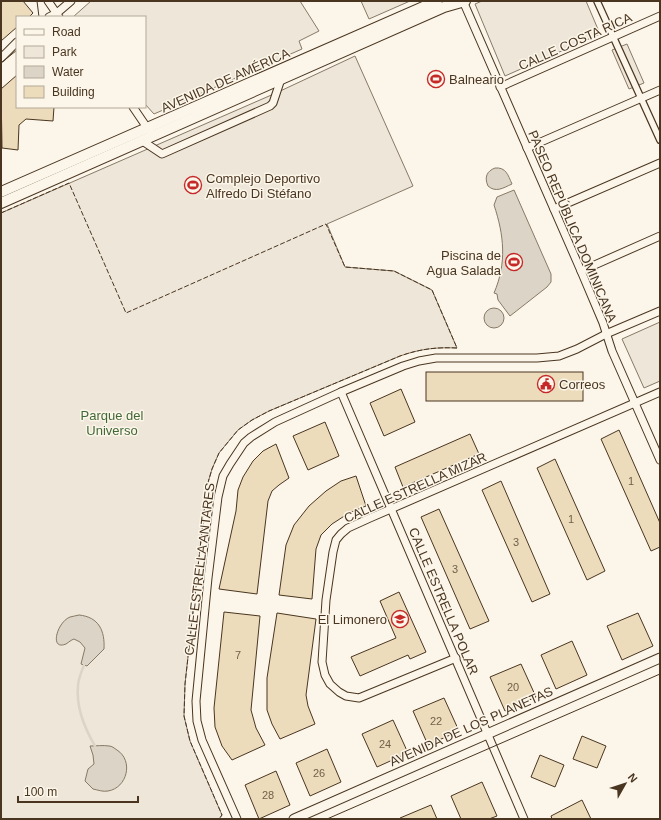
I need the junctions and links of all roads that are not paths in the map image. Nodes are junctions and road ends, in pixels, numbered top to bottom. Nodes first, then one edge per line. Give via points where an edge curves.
1 (48, 1) edge
2 (71, 1) edge
3 (437, 1) edge
4 (464, 1) edge
5 (597, 1) edge
6 (58, 15) edge
7 (660, 16) edge
8 (614, 37) junction
9 (16, 43) edge
10 (1, 58) edge
11 (281, 79) junction
12 (500, 87) junction
13 (660, 90) edge
14 (641, 99) junction
15 (134, 108) edge
16 (150, 132) junction
17 (141, 140) junction
18 (660, 140) edge
19 (527, 148) junction
20 (660, 163) edge
21 (1, 192) edge
22 (1, 203) edge
23 (554, 209) junction
24 (660, 236) edge
25 (581, 271) junction
26 (660, 311) edge
27 (606, 334) junction
28 (341, 392) junction
29 (660, 392) edge
30 (635, 404) junction
31 (660, 460) edge
32 (391, 508) junction
33 (456, 658) junction
34 (660, 658) edge
35 (487, 733) junction
36 (236, 819) edge
37 (294, 819) edge
38 (524, 819) edge

1 - 6 street
2 - 6 street
3 - 16 main road, AVENIDA DE AMÉRICA via 243,85
4 - 11 main road, AVENIDA DE AMÉRICA via 444,7
4 - 12 street, PASEO REPÚBLICA DOMINICANA
5 - 8 street
7 - 8 street, CALLE COSTA RICA
8 - 12 street, CALLE COSTA RICA
8 - 14 street
9 - 10 street
11 - 16 main road, AVENIDA DE AMÉRICA
11 - 17 street, AVENIDA DE AMÉRICA via 270,106 162,154
12 - 19 street, PASEO REPÚBLICA DOMINICANA
13 - 14 street
14 - 18 street
14 - 19 street
15 - 16 street
16 - 17 main road, AVENIDA DE AMÉRICA
16 - 21 main road, AVENIDA DE AMÉRICA
17 - 22 main road, AVENIDA DE AMÉRICA
19 - 23 street, PASEO REPÚBLICA DOMINICANA
20 - 23 street
23 - 25 street, PASEO REPÚBLICA DOMINICANA
24 - 25 street
25 - 27 street, PASEO REPÚBLICA DOMINICANA
26 - 27 street, CALLE ESTRELLA ANTARES
27 - 28 street, CALLE ESTRELLA ANTARES via 559,356 429,359 403,366
27 - 30 street, PASEO REPÚBLICA DOMINICANA
28 - 32 street, CALLE ESTRELLA POLAR
28 - 36 street, CALLE ESTRELLA ANTARES via 259,431 244,443 223,476 208,578 196,702 202,740
29 - 30 street, CALLE ESTRELLA MIZAR
30 - 31 street, PASEO REPÚBLICA DOMINICANA
30 - 32 street, CALLE ESTRELLA MIZAR
32 - 33 street, CALLE ESTRELLA POLAR
32 - 33 street, CALLE ESTRELLA MIZAR via 348,528 336,540 326,600 322,662 325,675 339,692 359,698
33 - 35 street, CALLE ESTRELLA POLAR
34 - 35 street, AVENIDA DE LOS PLANETAS
35 - 37 street, AVENIDA DE LOS PLANETAS
35 - 38 street, CALLE ESTRELLA POLAR

